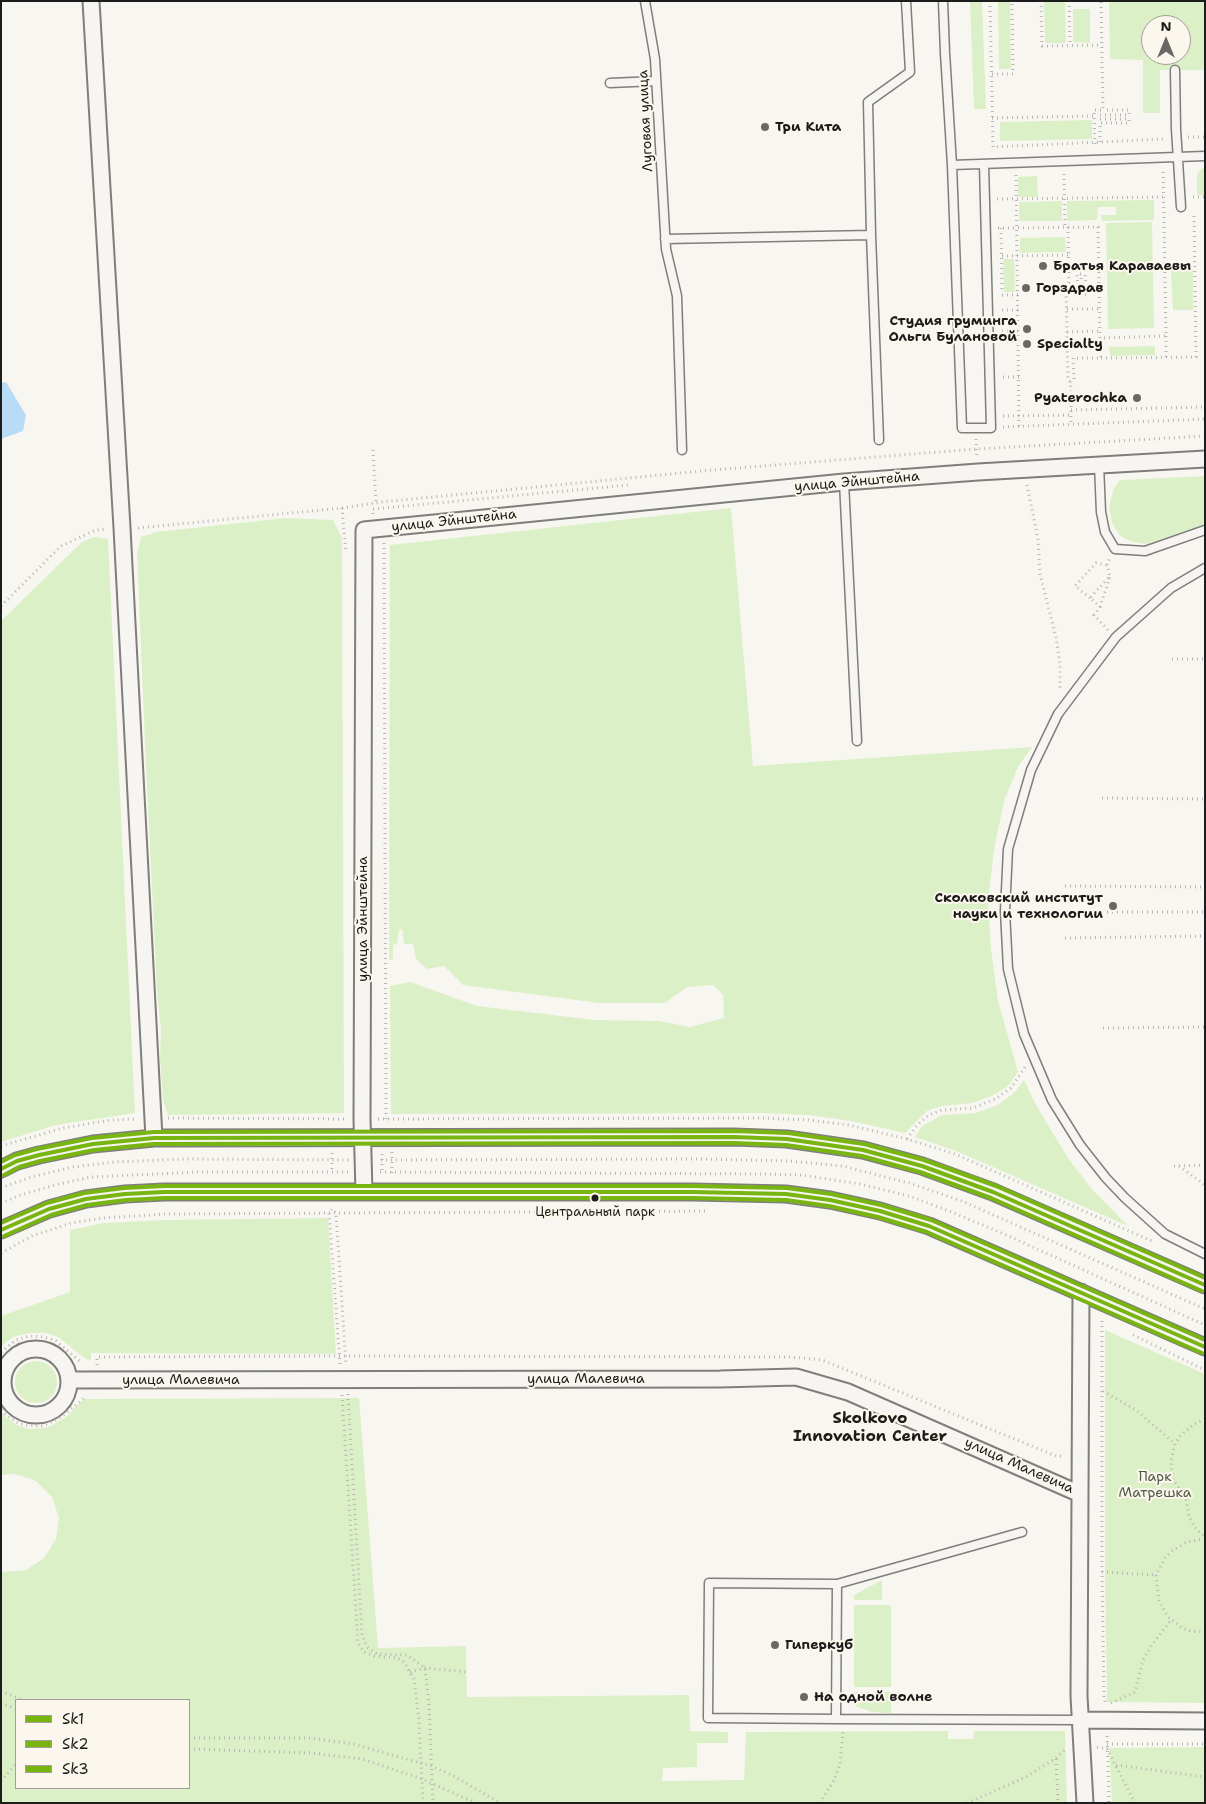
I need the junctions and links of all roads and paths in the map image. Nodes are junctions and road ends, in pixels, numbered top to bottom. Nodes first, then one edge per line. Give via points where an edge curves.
1 (91, 1) edge
2 (645, 1) edge
3 (906, 1) edge
4 (944, 1) edge
5 (990, 1) edge
6 (1012, 1) edge
7 (1041, 1) edge
8 (1069, 1) edge
9 (1101, 1) edge
10 (1070, 45) junction
11 (1102, 45) junction
12 (1175, 70) dead end
13 (991, 74) junction
14 (656, 81) junction
15 (610, 83) dead end
16 (1103, 110) junction
17 (1094, 116) junction
18 (992, 118) junction
19 (1205, 137) edge
20 (1177, 138) junction
21 (1095, 143) junction
22 (1100, 143) junction
23 (1205, 156) edge
24 (1162, 157) junction
25 (1178, 157) junction
26 (1064, 160) junction
27 (1095, 160) junction
28 (984, 164) junction
29 (952, 165) junction
30 (1016, 175) dead end
31 (1193, 192) dead end
32 (1205, 197) edge
33 (1164, 198) junction
34 (1016, 199) junction
35 (1065, 199) junction
36 (985, 200) junction
37 (1181, 207) dead end
38 (1193, 207) dead end
39 (1066, 227) junction
40 (1017, 228) junction
41 (985, 229) junction
42 (871, 235) junction
43 (665, 239) junction
44 (1068, 255) junction
45 (986, 256) junction
46 (1017, 256) junction
47 (1165, 266) junction
48 (1195, 266) junction
49 (1099, 268) junction
50 (1066, 289) junction
51 (1002, 295) dead end
52 (1018, 295) junction
53 (1067, 309) junction
54 (1100, 309) junction
55 (1002, 310) dead end
56 (1018, 310) junction
57 (1002, 331) dead end
58 (1018, 331) junction
59 (1067, 332) junction
60 (1100, 332) junction
61 (1166, 336) junction
62 (1100, 338) junction
63 (1002, 342) dead end
64 (1018, 342) junction
65 (1101, 358) junction
66 (1166, 358) junction
67 (1003, 377) dead end
68 (1019, 377) junction
69 (1070, 382) junction
70 (1071, 391) dead end
71 (1205, 407) edge
72 (1071, 415) junction
73 (1003, 416) dead end
74 (1019, 416) junction
75 (1205, 419) edge
76 (1071, 424) junction
77 (1019, 427) junction
78 (975, 428) junction
79 (991, 428) junction
80 (1205, 436) edge
81 (878, 440) dead end
82 (1138, 440) junction
83 (1139, 448) dead end
84 (977, 449) junction
85 (372, 450) dead end
86 (682, 450) dead end
87 (978, 458) dead end
88 (1205, 459) edge
89 (1099, 464) junction
90 (1026, 480) dead end
91 (844, 482) junction
92 (381, 502) junction
93 (376, 503) junction
94 (342, 508) junction
95 (382, 514) dead end
96 (137, 528) dead end
97 (108, 529) dead end
98 (1205, 530) edge
99 (1116, 550) junction
100 (346, 551) dead end
101 (384, 551) dead end
102 (1107, 565) junction
103 (1205, 568) edge
104 (1110, 576) junction
105 (1090, 598) junction
106 (1, 606) edge
107 (1100, 607) junction
108 (1116, 637) junction
109 (1172, 659) dead end
110 (1205, 659) edge
111 (1058, 714) junction
112 (857, 741) dead end
113 (1102, 798) dead end
114 (1205, 799) edge
115 (1065, 886) dead end
116 (1205, 887) edge
117 (1062, 912) dead end
118 (1205, 912) edge
119 (1205, 936) edge
120 (1065, 938) dead end
121 (1205, 1027) edge
122 (1103, 1028) dead end
123 (1022, 1073) dead end
124 (153, 1118) junction
125 (350, 1118) dead end
126 (386, 1119) dead end
127 (362, 1137) junction
128 (154, 1138) junction
129 (907, 1139) dead end
130 (1, 1146) edge
131 (392, 1149) dead end
132 (382, 1150) dead end
133 (332, 1151) dead end
134 (332, 1160) junction
135 (350, 1160) dead end
136 (1205, 1165) edge
137 (1, 1169) edge
138 (382, 1172) dead end
139 (332, 1178) dead end
140 (392, 1178) dead end
141 (1205, 1185) edge
142 (1, 1188) edge
143 (364, 1192) junction
144 (714, 1211) dead end
145 (329, 1213) junction
146 (336, 1213) junction
147 (1, 1230) edge
148 (1, 1253) edge
149 (1205, 1254) edge
150 (1205, 1285) edge
151 (1081, 1292) junction
152 (1082, 1310) junction
153 (1102, 1321) junction
154 (1111, 1325) dead end
155 (1128, 1333) dead end
156 (1205, 1347) edge
157 (1, 1352) edge
158 (97, 1364) dead end
159 (1205, 1370) edge
160 (69, 1380) junction
161 (344, 1388) junction
162 (1103, 1391) junction
163 (358, 1395) dead end
164 (91, 1396) dead end
165 (1, 1410) edge
166 (1205, 1419) edge
167 (1175, 1444) junction
168 (1080, 1494) junction
169 (1022, 1532) dead end
170 (1205, 1538) edge
171 (1102, 1572) junction
172 (1156, 1575) junction
173 (837, 1584) junction
174 (1171, 1620) junction
175 (1205, 1632) edge
176 (425, 1668) junction
177 (410, 1672) junction
178 (467, 1672) dead end
179 (1, 1691) edge
180 (21, 1699) edge
181 (1, 1703) edge
182 (1106, 1705) junction
183 (15, 1709) edge
184 (840, 1718) junction
185 (1074, 1720) junction
186 (1106, 1721) junction
187 (1205, 1721) edge
188 (190, 1738) edge
189 (1205, 1744) edge
190 (1107, 1746) junction
191 (1098, 1748) dead end
192 (190, 1749) edge
193 (1056, 1758) junction
194 (422, 1763) junction
195 (15, 1765) edge
196 (1116, 1765) junction
197 (432, 1766) junction
198 (1205, 1777) edge
199 (422, 1778) junction
200 (1, 1782) edge
201 (432, 1783) junction
202 (423, 1803) edge
203 (433, 1803) edge
204 (476, 1803) edge
205 (500, 1803) edge
206 (820, 1803) edge
207 (967, 1803) edge
208 (1058, 1803) edge
209 (1085, 1803) edge
210 (1109, 1803) edge
211 (1135, 1803) edge

1 - 124 street
2 - 14 lane, Луговая улица
3 - 42 lane via 910,72 868,102
4 - 29 lane
5 - 13 path
6 - 13 path via 1013,74
7 - 10 path via 1042,46
8 - 10 path
9 - 11 path
10 - 11 path
11 - 16 path
12 - 20 lane
13 - 18 path
14 - 15 lane
14 - 43 lane, Луговая улица
16 - 17 path via 1094,110
16 - 22 path via 1128,110 1128,115 1100,115 1100,119 1129,119 1129,123 1100,123
17 - 18 path
17 - 21 path
18 - 21 path via 993,146
19 - 20 path
20 - 22 path
20 - 25 lane
21 - 22 path
21 - 27 path
23 - 25 lane
24 - 25 lane
24 - 27 lane
24 - 33 path
25 - 37 lane
26 - 27 lane
26 - 28 lane
26 - 35 path
28 - 29 lane
28 - 36 lane
29 - 78 lane via 962,428
30 - 34 path
31 - 32 path via 1193,198
33 - 35 path
33 - 47 path
34 - 35 path
34 - 36 path
34 - 40 path
35 - 39 path
36 - 41 lane
38 - 48 path
39 - 40 path
39 - 44 path
39 - 49 path via 1098,226
40 - 41 path
40 - 46 path
41 - 45 lane
42 - 43 lane
42 - 81 lane
43 - 86 lane, Луговая улица via 677,296
44 - 46 path
44 - 50 path via 1069,282
45 - 46 path
45 - 79 lane
46 - 52 path
47 - 48 path
47 - 61 path
48 - 66 path via 1196,357
49 - 50 path via 1085,269 1086,295 1082,295 1081,274 1078,274 1078,289
49 - 54 path
50 - 53 path
51 - 52 path
52 - 56 path
53 - 54 path
53 - 59 path
54 - 60 path
55 - 56 path
56 - 58 path
57 - 58 path
58 - 64 path
59 - 60 path
59 - 69 path
60 - 62 path
61 - 62 path
61 - 66 path
62 - 65 path
63 - 64 path
64 - 68 path
65 - 66 path
65 - 69 path via 1073,358 1074,379
67 - 68 path
68 - 74 path
69 - 70 path
71 - 72 path via 1071,408
72 - 74 path
72 - 76 path
73 - 74 path
74 - 77 path
75 - 76 path
76 - 77 path
77 - 79 path
78 - 79 lane
78 - 84 path
80 - 82 path
82 - 83 path
82 - 84 path
84 - 87 path
84 - 92 path via 712,470
85 - 93 path
88 - 89 street, улица Эйнштейна
89 - 91 street, улица Эйнштейна
89 - 99 lane via 1104,532
90 - 111 path via 1038,539 1040,574 1058,646
91 - 112 lane
91 - 127 street, улица Эйнштейна via 364,530
92 - 93 path
92 - 95 path
93 - 94 path
94 - 96 path
94 - 100 path
97 - 106 path via 96,530 62,546
98 - 99 lane via 1145,551
99 - 102 path
101 - 126 path
102 - 104 path
102 - 105 path via 1096,563 1075,586
103 - 108 lane via 1172,588
104 - 105 path
104 - 107 path
105 - 107 path
107 - 108 path via 1094,615
108 - 111 lane
109 - 110 path
111 - 149 lane via 1031,770 1008,849 1005,912 1008,969 1024,1034 1052,1100 1080,1145 1106,1178 1166,1234
113 - 114 path
115 - 116 path
117 - 118 path
119 - 120 path
121 - 122 path
123 - 129 path via 1011,1088 996,1099 973,1108 942,1110 929,1115
124 - 125 path
124 - 128 street
124 - 130 path via 112,1120 63,1128
127 - 128 street
127 - 143 street, улица Эйнштейна
127 - 150 street via 734,1137 863,1150 922,1166 993,1192
128 - 137 street via 93,1144 39,1155
131 - 140 path
132 - 138 path
133 - 134 path
134 - 135 path
134 - 139 path
134 - 142 path via 114,1162 73,1167
136 - 141 path via 1176,1166
143 - 147 street via 125,1194 49,1209
143 - 151 street via 711,1192 786,1194 830,1200 929,1226
144 - 146 path
145 - 146 path
145 - 146 path via 332,1210
145 - 148 path via 165,1214 104,1218 71,1223 32,1236
145 - 161 path
146 - 161 path
151 - 152 street
151 - 156 street
152 - 153 path
152 - 168 street
153 - 154 path
153 - 162 path
155 - 159 path
157 - 158 path via 16,1340 44,1337 56,1341 84,1365
160 - 160 street via 66,1367 58,1357 47,1350 34,1348 21,1351 11,1359 4,1370 2,1383 5,1396 13,1406 24,1414 37,1415 50,1412 60,1404 67,1393
160 - 161 street, улица Малевича
161 - 163 path
161 - 168 street, улица Малевича via 796,1376 848,1392
161 - 176 path via 362,1636 367,1647 377,1654 407,1655
161 - 177 path via 358,1643 364,1652 404,1662
162 - 167 path via 1136,1410
162 - 171 path
164 - 165 path via 84,1397 58,1419 43,1426 18,1423
166 - 167 path via 1186,1429
167 - 170 path via 1171,1461 1173,1479 1186,1499 1192,1524
168 - 185 street
169 - 173 lane
170 - 172 path via 1187,1542 1172,1551
171 - 172 path
171 - 182 path
172 - 174 path via 1159,1601
173 - 184 lane
173 - 184 lane via 709,1583 708,1718
174 - 175 path via 1182,1628
174 - 182 path via 1143,1660 1135,1692
176 - 177 path
176 - 178 path
176 - 197 path
177 - 194 path via 420,1720
179 - 180 path
181 - 183 path
182 - 186 path
184 - 185 lane
184 - 206 path via 843,1742 840,1764
185 - 186 street
185 - 193 path via 1069,1745
185 - 209 street
186 - 187 street
186 - 190 path
188 - 194 path via 309,1738 353,1744
189 - 190 path
190 - 191 path
190 - 196 path
190 - 210 path
192 - 199 path via 312,1753 362,1759
193 - 207 path via 1026,1777
193 - 208 path
194 - 197 path
194 - 199 path
195 - 200 path
196 - 198 path
196 - 211 path
197 - 201 path
197 - 205 path
199 - 201 path
199 - 202 path
201 - 203 path
201 - 204 path

